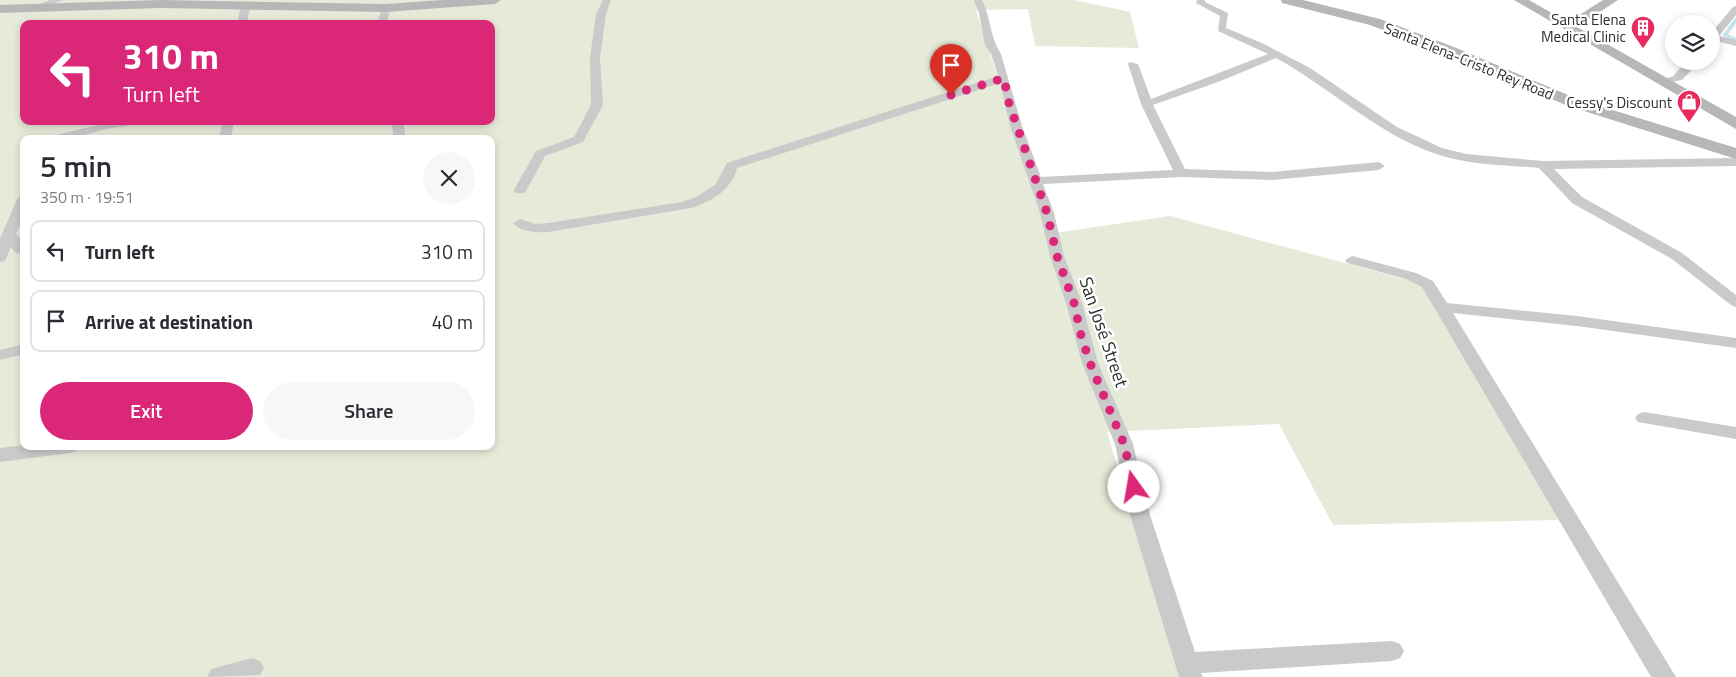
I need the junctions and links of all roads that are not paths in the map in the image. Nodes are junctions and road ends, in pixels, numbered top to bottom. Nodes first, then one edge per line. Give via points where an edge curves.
1 (59, 0) edge
2 (495, 0) edge
3 (607, 0) edge
4 (978, 0) edge
5 (1201, 0) edge
6 (1292, 0) edge
7 (1520, 0) edge
8 (1612, 0) edge
9 (253, 5) junction
10 (34, 8) junction
11 (386, 8) junction
12 (0, 9) edge
13 (1736, 9) edge
14 (243, 20) edge
15 (383, 20) edge
16 (1562, 24) junction
17 (1720, 29) edge
18 (1720, 40) edge
19 (1736, 42) edge
20 (1276, 54) junction
21 (1133, 64) dead end
22 (1686, 70) edge
23 (1004, 78) junction
24 (1664, 82) junction
25 (1147, 104) junction
26 (1736, 124) edge
27 (112, 125) edge
28 (71, 135) edge
29 (1736, 154) edge
30 (1736, 162) edge
31 (1542, 165) junction
32 (1379, 166) dead end
33 (1181, 173) junction
34 (1037, 181) junction
35 (520, 190) dead end
36 (20, 208) edge
37 (520, 223) dead end
38 (9, 234) junction
39 (20, 248) edge
40 (0, 258) edge
41 (1352, 260) dead end
42 (1736, 302) edge
43 (1442, 307) junction
44 (1736, 343) edge
45 (20, 351) edge
46 (0, 355) edge
47 (1644, 418) dead end
48 (1736, 432) edge
49 (39, 450) edge
50 (0, 455) edge
51 (1392, 651) dead end
52 (252, 668) dead end
53 (1189, 670) edge
54 (219, 677) edge
55 (1664, 677) edge

1 - 10 street
2 - 11 main road
3 - 35 street via 601,14 596,58 597,105 579,139 540,154
4 - 23 street, San José Street via 990,45
5 - 20 street via 1200,3 1206,7 1225,14 1221,29
6 - 29 main road, Santa Elena-Cristo Rey Road via 1392,28 1574,103
7 - 16 main road
8 - 16 main road via 1576,23
9 - 10 main road
9 - 11 main road
9 - 14 street via 245,10
10 - 12 main road
11 - 15 street
13 - 17 street
16 - 24 main road
18 - 19 street
20 - 25 street
20 - 31 street via 1306,70 1392,129 1438,151 1489,162
21 - 25 street
22 - 24 street via 1678,78
23 - 34 street, San José Street via 1016,126
23 - 37 street via 731,166 727,182 693,203 568,225 533,228
24 - 26 main road
25 - 33 street
27 - 28 street
30 - 31 street
31 - 42 street via 1578,200 1677,256
32 - 33 street via 1272,176
33 - 34 street
34 - 53 street, San José Street via 1090,363 1124,444 1140,515
36 - 38 street
38 - 39 street
38 - 40 street
41 - 43 street via 1411,276 1428,284
43 - 44 street via 1577,321
43 - 55 street
45 - 46 street
47 - 48 street
49 - 50 street
51 - 53 street
52 - 54 street

